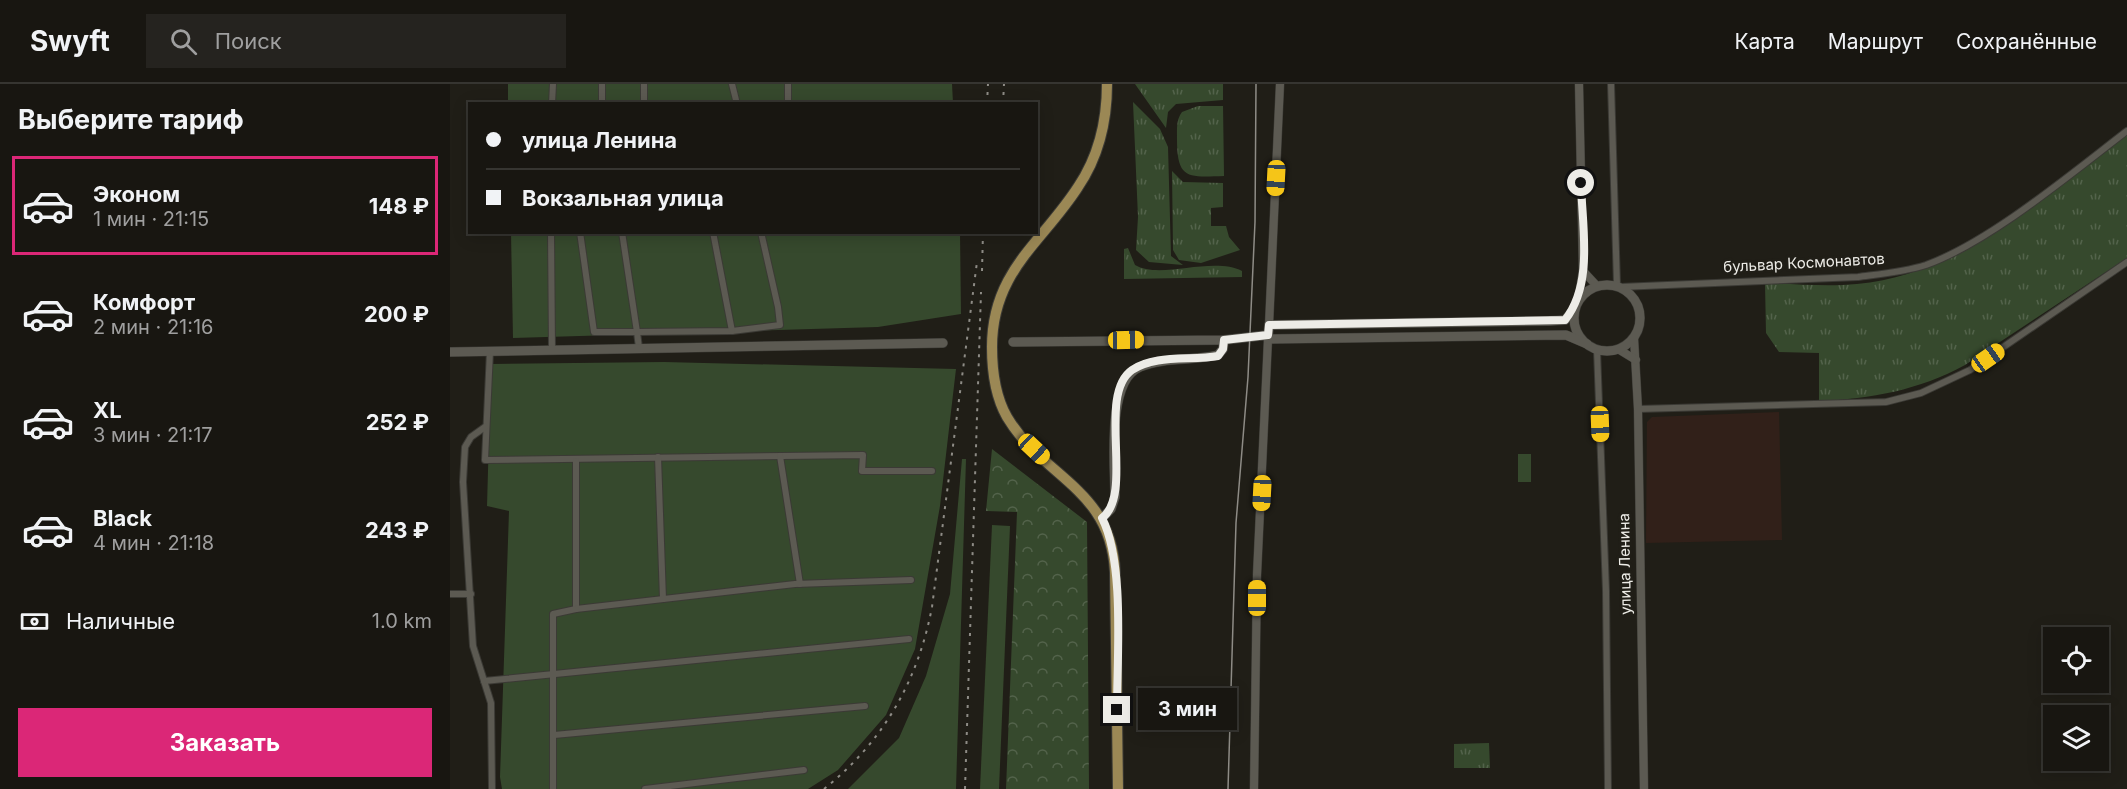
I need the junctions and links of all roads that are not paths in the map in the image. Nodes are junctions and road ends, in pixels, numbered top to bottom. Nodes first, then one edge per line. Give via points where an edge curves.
1 (553, 84) edge
2 (602, 84) edge
3 (644, 84) edge
4 (732, 84) edge
5 (788, 84) edge
6 (1107, 84) edge
7 (1280, 84) edge
8 (1579, 84) edge
9 (1611, 84) edge
10 (552, 102) edge
11 (602, 102) edge
12 (644, 102) edge
13 (736, 102) edge
14 (788, 102) edge
15 (2127, 131) edge
16 (551, 234) edge
17 (580, 234) edge
18 (622, 234) edge
19 (713, 234) edge
20 (762, 234) edge
21 (2127, 262) edge
22 (1583, 271) junction
23 (1597, 286) junction
24 (1619, 286) junction
25 (1576, 304) junction
26 (732, 331) junction
27 (637, 332) junction
28 (1268, 333) junction
29 (1634, 338) junction
30 (1224, 340) junction
31 (1013, 342) dead end
32 (943, 343) dead end
33 (1587, 344) junction
34 (639, 348) junction
35 (1618, 349) junction
36 (552, 350) junction
37 (1597, 350) junction
38 (490, 351) junction
39 (450, 352) edge
40 (1636, 360) junction
41 (1638, 409) junction
42 (485, 427) junction
43 (780, 456) junction
44 (658, 457) junction
45 (576, 460) junction
46 (932, 471) dead end
47 (1102, 518) junction
48 (911, 580) dead end
49 (800, 584) junction
50 (450, 594) edge
51 (471, 594) junction
52 (663, 599) junction
53 (576, 609) junction
54 (909, 639) dead end
55 (555, 676) junction
56 (484, 681) junction
57 (864, 706) dead end
58 (554, 735) junction
59 (804, 770) dead end
60 (492, 789) edge
61 (553, 789) edge
62 (645, 789) edge
63 (1118, 789) edge
64 (1254, 789) edge
65 (1608, 789) edge
66 (1644, 789) edge

1 - 10 street
2 - 11 street
3 - 12 street
4 - 13 street
5 - 14 street
6 - 47 main road via 1104,124 1096,155 1078,187 1013,271 998,308 992,346 996,387 1007,417
7 - 28 street
8 - 22 street
9 - 24 street
15 - 24 street, бульвар Космонавтов via 1976,240 1927,264 1858,277
16 - 36 street
17 - 27 street via 594,332
18 - 27 street
19 - 26 street
20 - 26 street via 780,325
21 - 41 street via 1970,370 1921,393 1886,402
22 - 23 street
22 - 25 street
23 - 24 main road
23 - 25 main road
24 - 29 main road via 1632,296 1639,309 1640,324
25 - 28 main road via 1565,320
25 - 33 main road via 1575,328
26 - 27 street
27 - 34 street
28 - 30 main road
28 - 33 main road via 1566,335
28 - 64 street via 1257,575
29 - 35 main road
29 - 40 street, улица Ленина
30 - 31 main road
30 - 47 main road via 1218,356 1148,364 1132,370 1124,380 1116,415 1115,497
32 - 34 main road
33 - 37 main road
34 - 36 main road
35 - 37 main road
35 - 40 street
36 - 38 main road
37 - 65 street, улица Ленина
38 - 39 main road
38 - 42 street
40 - 41 street, улица Ленина
41 - 66 street, улица Ленина
42 - 45 street via 485,460
42 - 51 street via 471,437 462,464
43 - 44 street
43 - 46 street via 863,455 862,471
43 - 49 street
44 - 45 street
44 - 52 street
45 - 53 street
47 - 63 main road via 1111,538 1115,564
48 - 49 street
49 - 52 street
50 - 51 street
51 - 56 street via 473,646
52 - 53 street
53 - 55 street via 553,614
54 - 55 street
55 - 56 street
55 - 58 street
56 - 60 street via 491,703
57 - 58 street
58 - 61 street
59 - 62 street

